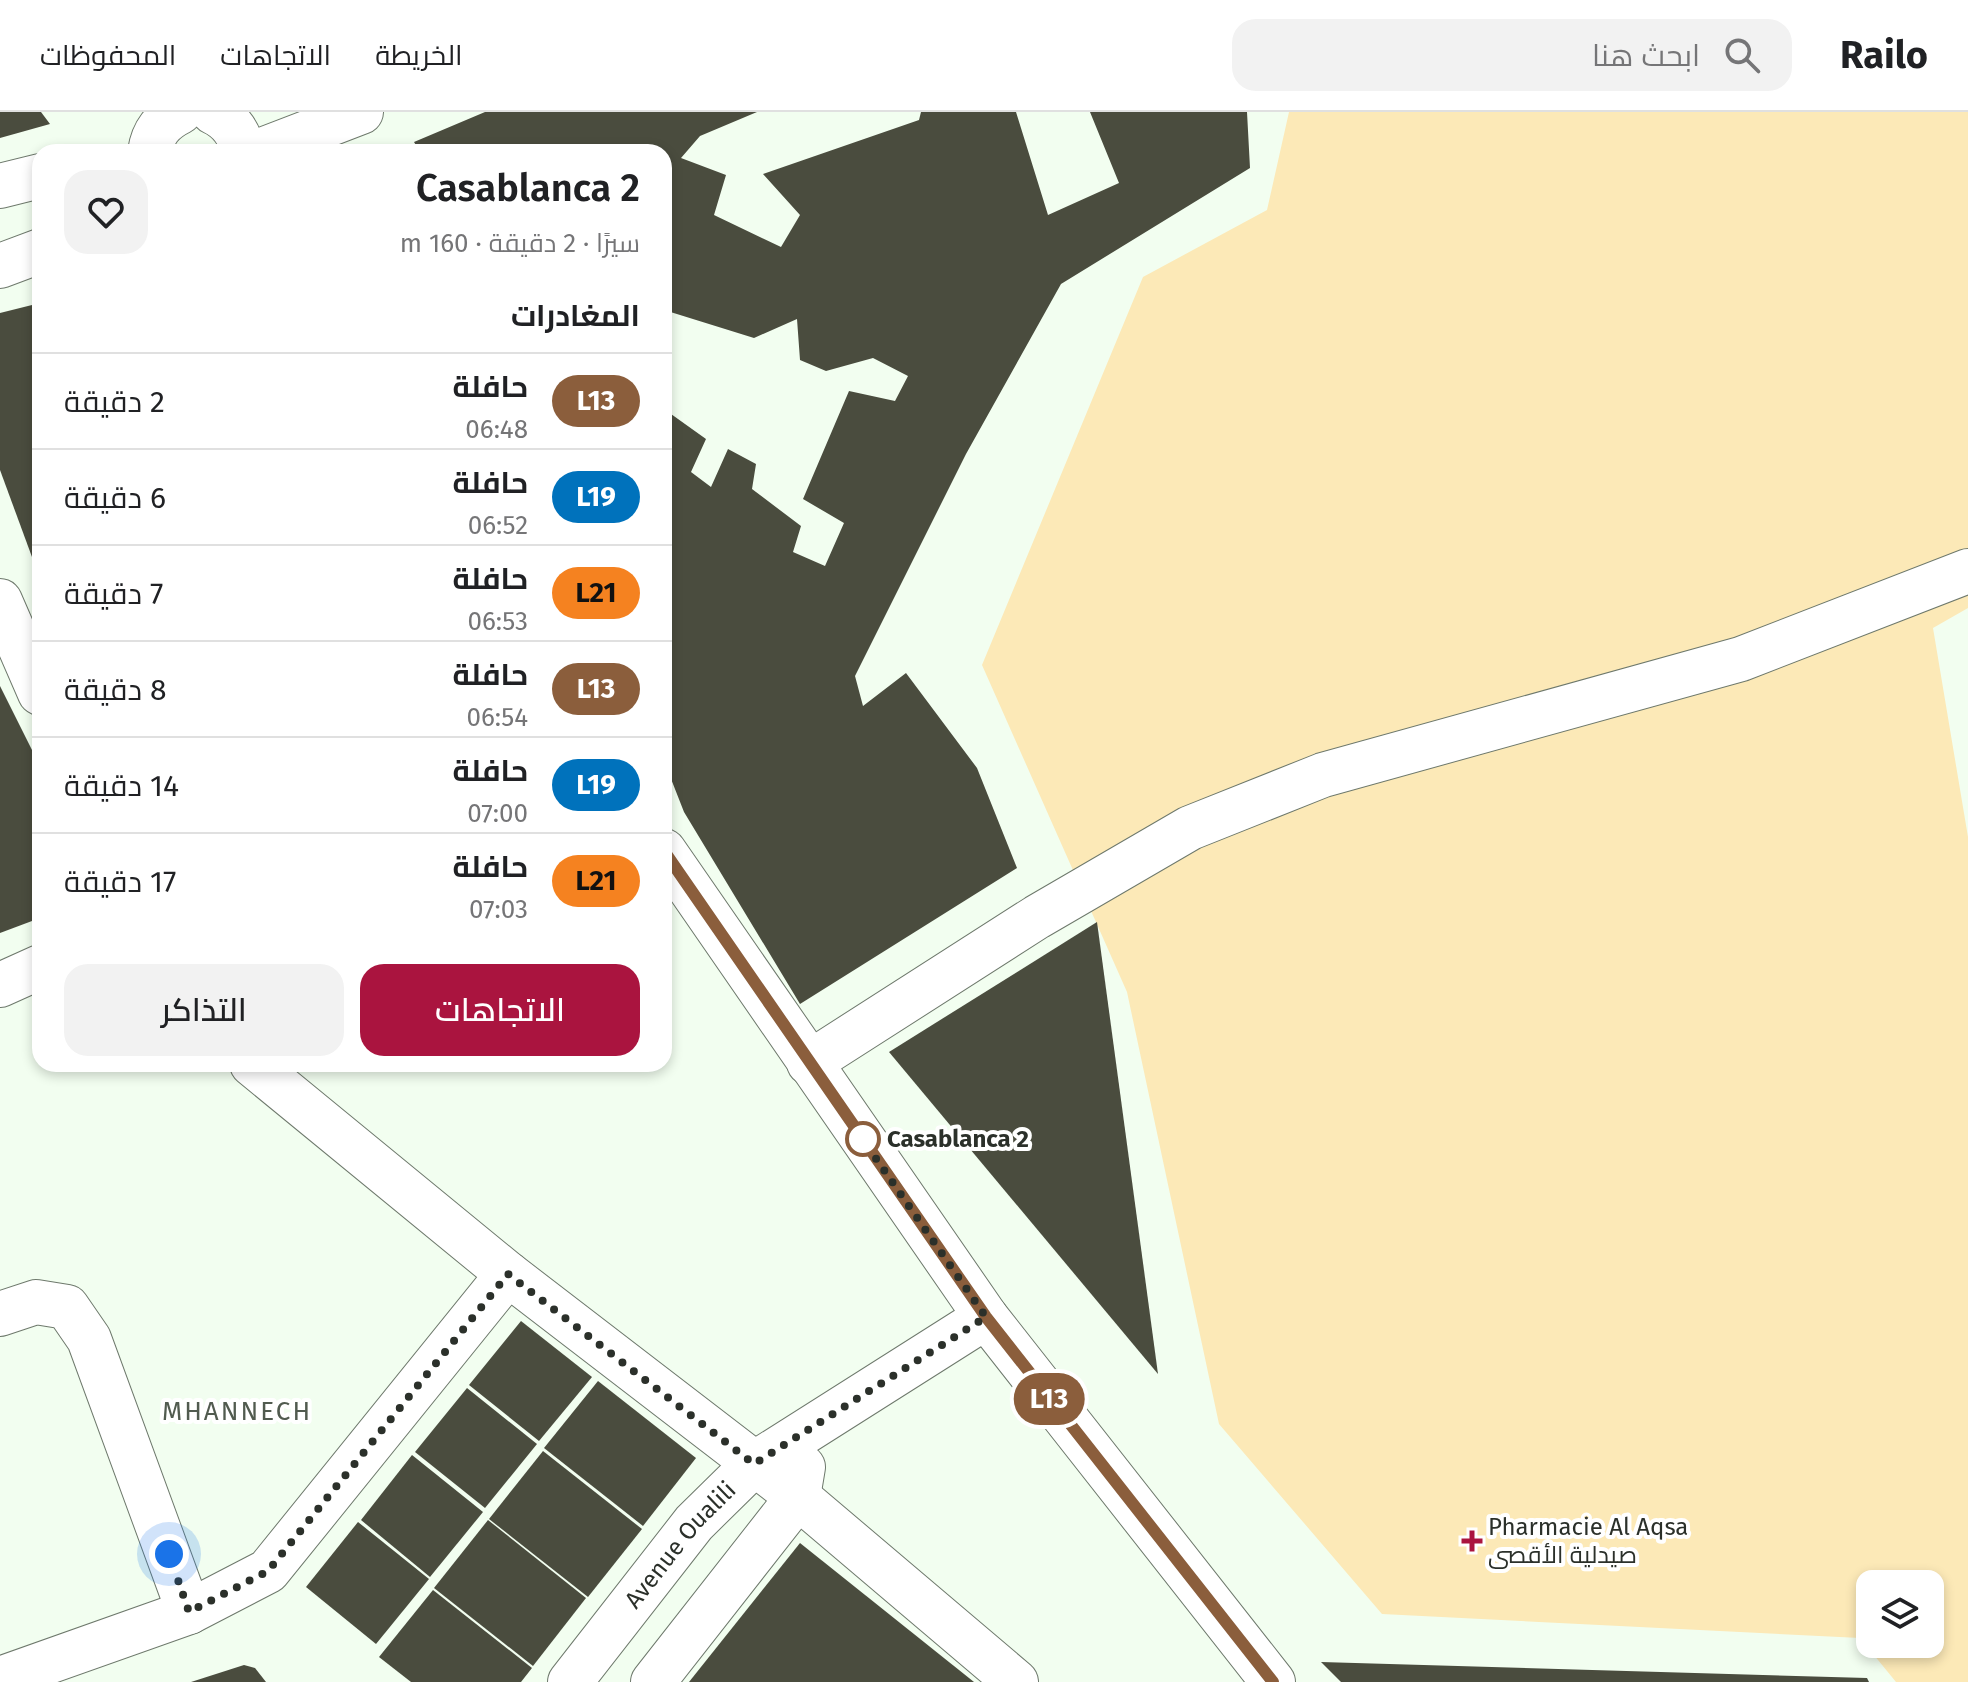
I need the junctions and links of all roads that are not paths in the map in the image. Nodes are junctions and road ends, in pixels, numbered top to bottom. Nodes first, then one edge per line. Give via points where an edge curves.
1 (361, 112) edge
2 (238, 130) edge
3 (32, 178) edge
4 (0, 186) edge
5 (32, 254) edge
6 (0, 266) edge
7 (1968, 571) edge
8 (1, 604) edge
9 (32, 675) edge
10 (672, 863) edge
11 (32, 971) edge
12 (0, 985) edge
13 (809, 1063) junction
14 (262, 1072) edge
15 (508, 1274) junction
16 (0, 1314) edge
17 (986, 1317) junction
18 (809, 1429) junction
19 (754, 1464) junction
20 (798, 1497) junction
21 (189, 1612) junction
22 (0, 1679) edge
23 (1014, 1681) edge
24 (570, 1682) edge
25 (653, 1682) edge
26 (1273, 1682) edge

1 - 2 street
3 - 4 street
5 - 6 street
7 - 13 street via 1741,659 1323,775 1190,828 1037,917
8 - 9 street
10 - 13 street
11 - 12 street
13 - 17 street
14 - 15 street
15 - 19 street
15 - 21 street via 268,1571
16 - 21 street via 36,1302 67,1307 89,1339
17 - 18 street, Avenue Oualili
17 - 26 street
18 - 19 street, Avenue Oualili
18 - 20 street
19 - 20 street
19 - 24 street, Avenue Oualili via 694,1523
20 - 23 street
20 - 25 street
21 - 22 street

